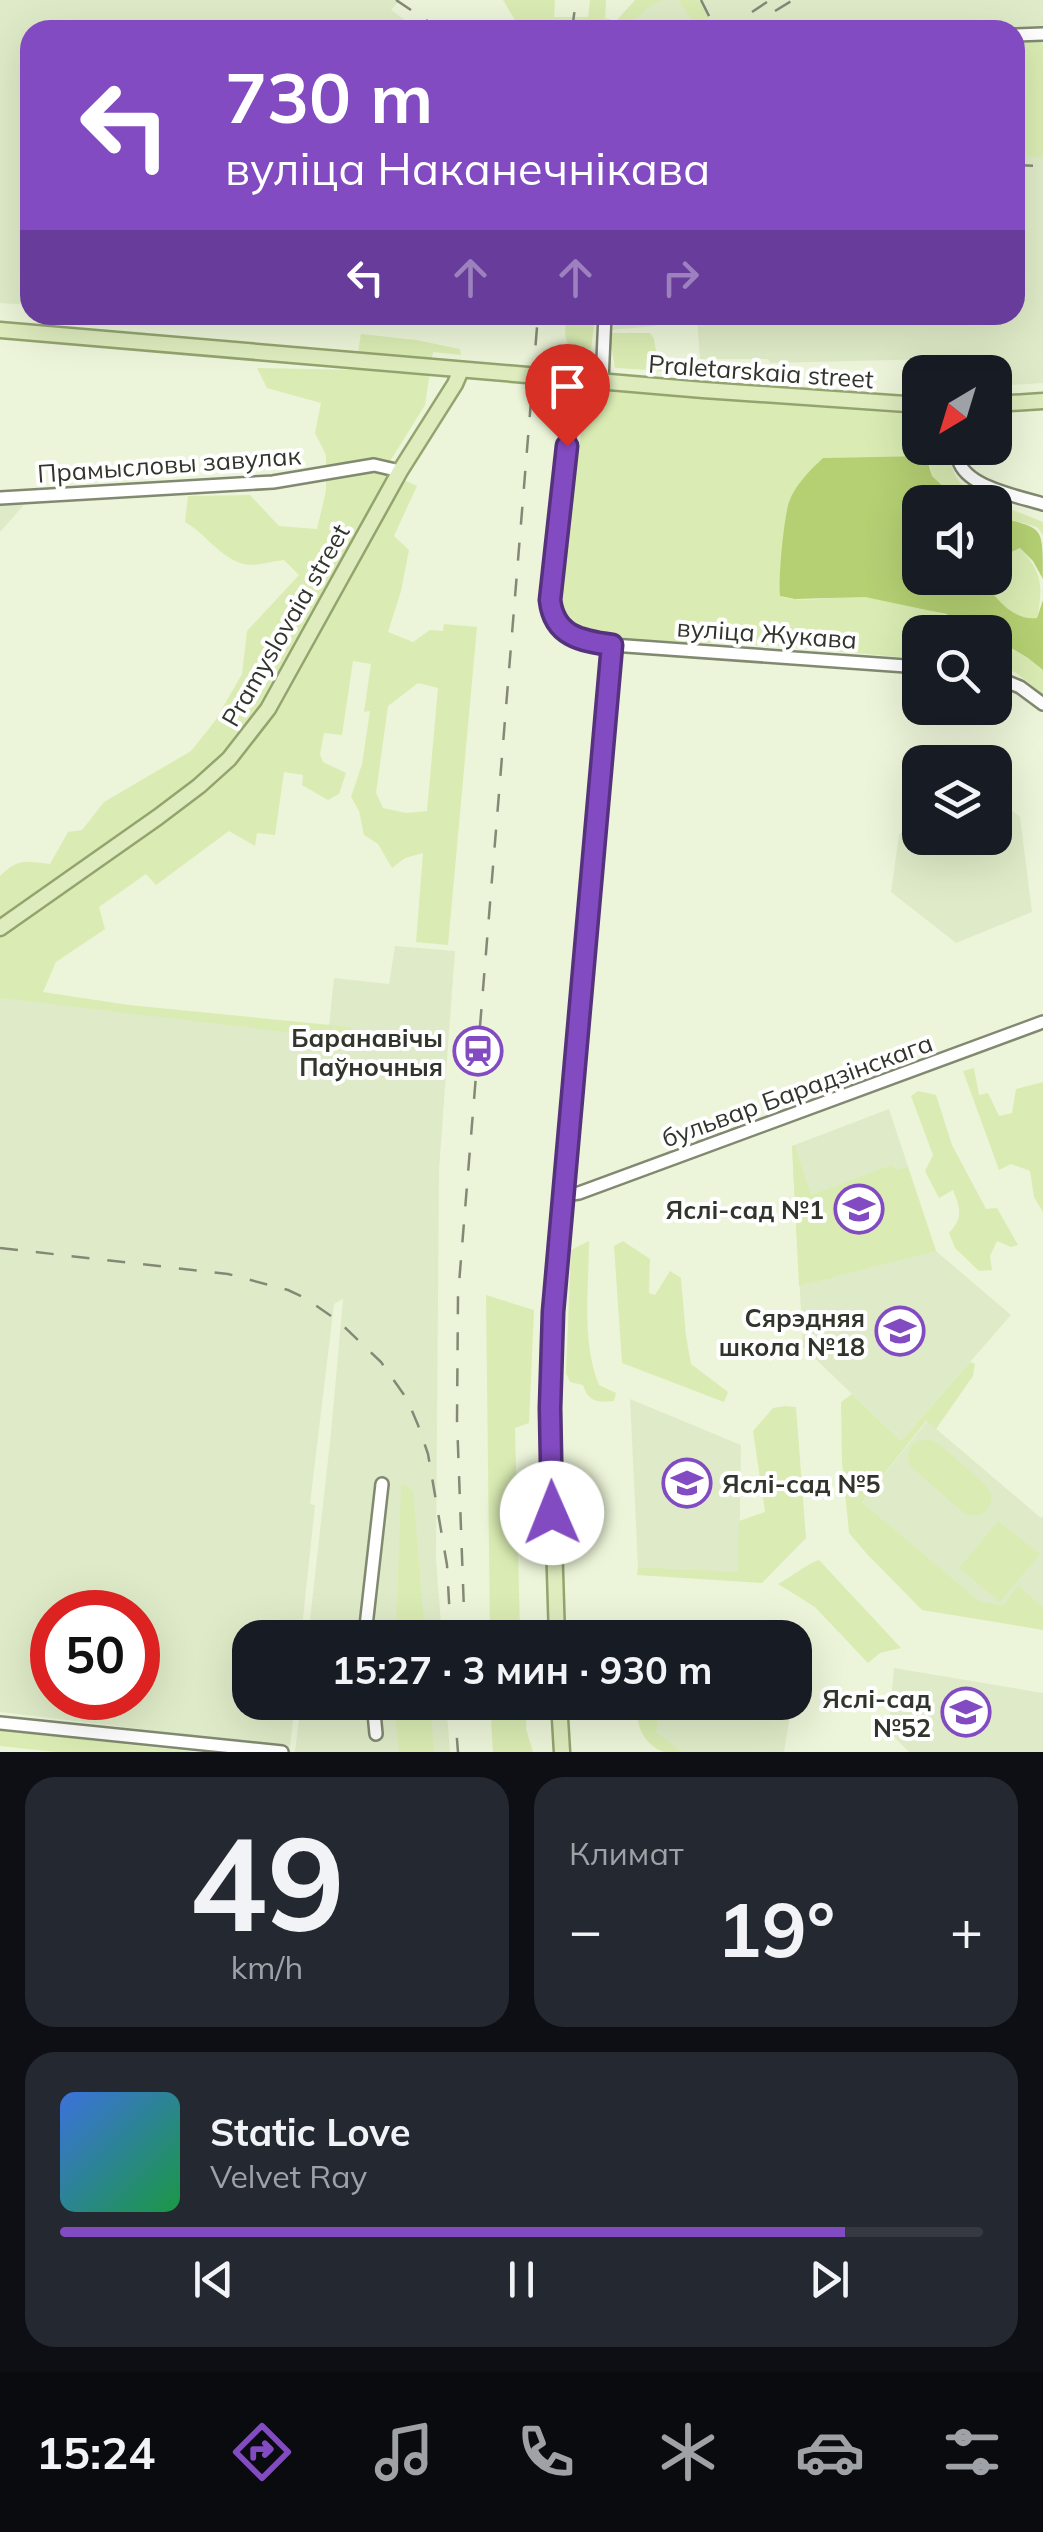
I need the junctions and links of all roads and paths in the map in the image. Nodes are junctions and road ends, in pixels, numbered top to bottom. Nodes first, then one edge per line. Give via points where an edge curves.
1 (605, 325) edge
2 (0, 330) edge
3 (461, 370) junction
4 (574, 378) junction
5 (602, 381) junction
6 (1043, 401) edge
7 (1012, 403) edge
8 (902, 405) edge
9 (960, 465) edge
10 (400, 471) junction
11 (0, 498) edge
12 (1043, 504) edge
13 (612, 645) junction
14 (902, 665) edge
15 (1012, 684) edge
16 (1043, 704) edge
17 (0, 928) edge
18 (1043, 1022) edge
19 (565, 1195) junction
20 (382, 1484) dead end
21 (366, 1620) edge
22 (556, 1620) edge
23 (374, 1720) edge
24 (560, 1720) edge
25 (0, 1722) edge
26 (376, 1734) dead end
27 (282, 1752) edge
28 (562, 1752) edge

1 - 5 street
2 - 3 main road, Praletarskaia street
3 - 4 main road, Praletarskaia street
3 - 10 main road, Pramyslovaia street
4 - 5 main road, Praletarskaia street
4 - 13 main road via 551,614 572,636
5 - 8 main road, Praletarskaia street
6 - 7 main road
9 - 12 street via 982,485
10 - 11 street, Прамысловы завулак via 374,465 273,482
10 - 17 main road, Pramyslovaia street via 268,709 229,760
13 - 14 street, вуліца Жукава
13 - 19 main road
15 - 16 street
18 - 19 street, бульвар Барадзінскага
19 - 22 main road via 550,1408
20 - 21 street
23 - 26 street
24 - 28 main road
25 - 27 street

